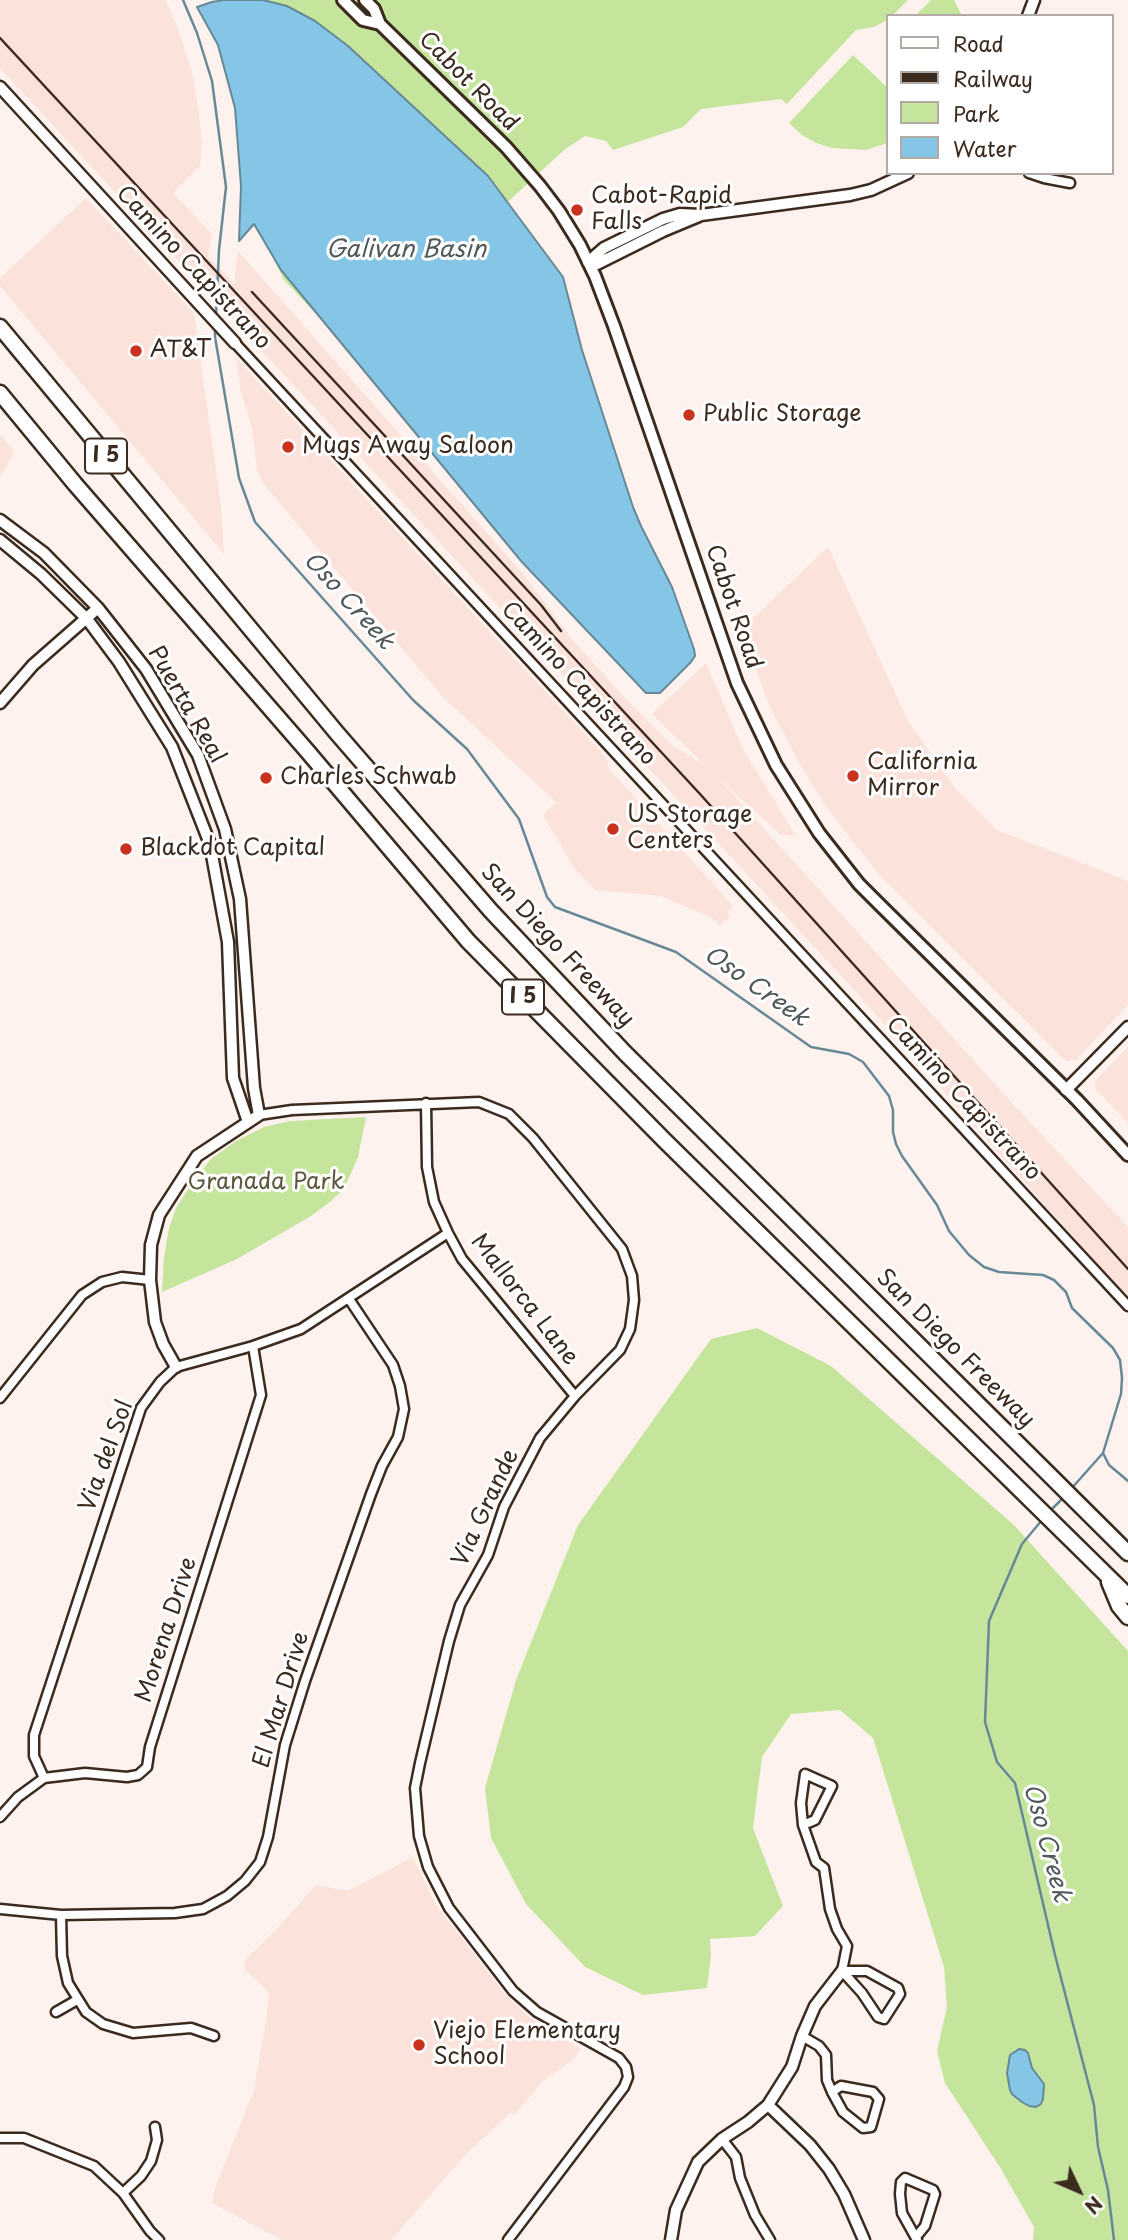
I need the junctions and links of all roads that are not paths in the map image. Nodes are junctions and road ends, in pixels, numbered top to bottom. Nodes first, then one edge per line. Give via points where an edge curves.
1 (343, 0) edge
2 (365, 0) edge
3 (380, 24) junction
4 (0, 87) edge
5 (904, 175) edge
6 (1036, 175) edge
7 (1070, 183) dead end
8 (588, 262) junction
9 (0, 327) edge
10 (236, 342) joint
11 (0, 393) edge
12 (0, 406) edge
13 (75, 484) junction
14 (0, 520) edge
15 (0, 540) edge
16 (98, 608) junction
17 (87, 619) junction
18 (0, 704) edge
19 (1128, 1027) edge
20 (1066, 1090) junction
21 (426, 1103) junction
22 (259, 1115) junction
23 (248, 1122) junction
24 (1128, 1155) edge
25 (448, 1233) junction
26 (150, 1280) junction
27 (349, 1299) junction
28 (1128, 1306) edge
29 (253, 1346) junction
30 (176, 1367) junction
31 (575, 1396) junction
32 (0, 1398) edge
33 (1128, 1553) edge
34 (1105, 1574) junction
35 (1128, 1596) edge
36 (1128, 1617) edge
37 (44, 1779) junction
38 (0, 1817) edge
39 (803, 1825) junction
40 (0, 1909) edge
41 (61, 1915) junction
42 (842, 1971) junction
43 (77, 2000) junction
44 (56, 2012) dead end
45 (214, 2036) dead end
46 (802, 2036) junction
47 (832, 2092) junction
48 (768, 2105) junction
49 (155, 2127) dead end
50 (0, 2138) edge
51 (722, 2139) junction
52 (123, 2193) junction
53 (916, 2239) edge
54 (159, 2240) edge
55 (508, 2240) edge
56 (671, 2240) edge
57 (770, 2240) edge
58 (864, 2240) edge

1 - 3 main road, Cabot Road via 363,20
2 - 3 main road, Cabot Road
3 - 8 main road, Cabot Road via 540,186
4 - 10 street, Camino Capistrano
5 - 8 street via 872,190 701,215 597,264
6 - 7 street
8 - 20 main road, Cabot Road via 620,340 737,683 776,765 819,833 859,884
9 - 33 highway, San Diego Freeway / I 5 via 491,911 625,1053
10 - 28 street, Camino Capistrano
11 - 13 highway, I 5
12 - 13 highway
13 - 34 highway, I 5 via 468,941
14 - 16 street, Puerta Real via 44,552
15 - 17 street, Puerta Real
16 - 17 street
16 - 22 street, Puerta Real via 146,669 198,755 225,829 240,899
17 - 18 street via 33,665
17 - 23 street, Puerta Real via 172,747 210,844 228,943 233,1078
19 - 20 street
20 - 24 main road, Cabot Road
21 - 22 street, Via Grande
21 - 25 street, Mallorca Lane via 427,1167 434,1202
21 - 31 street, Via Grande via 479,1102 509,1114 622,1249 632,1276 630,1329 620,1350
22 - 23 street
23 - 26 street via 197,1156 173,1191 159,1214 151,1245
25 - 27 street
25 - 31 street, Mallorca Lane via 462,1259
26 - 30 street via 155,1322
26 - 32 street via 122,1277 102,1282 82,1295
27 - 29 street via 302,1329
27 - 41 street, El Mar Drive via 393,1365 404,1409 398,1437 371,1494 305,1681 278,1772 260,1862 227,1896 203,1909
29 - 30 street
29 - 37 street, Morena Drive via 261,1395 146,1767 127,1777 85,1773
30 - 37 street, Via del Sol via 141,1408 34,1735 34,1756
31 - 55 street, Via Grande via 528,1458 504,1507 488,1555 460,1605 415,1788 419,1836 449,1908 513,1991 537,2012 619,2058 626,2067 624,2087
34 - 35 highway, I 5
34 - 36 highway
37 - 38 street, Morena Drive
39 - 39 street via 801,1803 805,1774 832,1786 815,1820
39 - 42 street via 816,1862 824,1868 830,1909 847,1946
40 - 41 street, El Mar Drive
41 - 43 street via 62,1956
42 - 42 street via 867,1971 898,1987 900,1994 884,2019 877,2017
42 - 46 street via 815,2006
43 - 44 street
43 - 45 street via 103,2024 133,2033 191,2028
46 - 47 street via 826,2055
46 - 48 street via 792,2067
47 - 47 street via 841,2086 873,2092 878,2099 871,2127 863,2128 843,2112
48 - 51 street
48 - 58 street via 829,2169
49 - 52 street via 157,2140 151,2161
50 - 52 street via 24,2138 94,2166
51 - 56 street via 698,2162 686,2184
51 - 57 street via 736,2157 755,2216
52 - 54 street
53 - 53 street via 935,2194 905,2178 901,2182 902,2213

